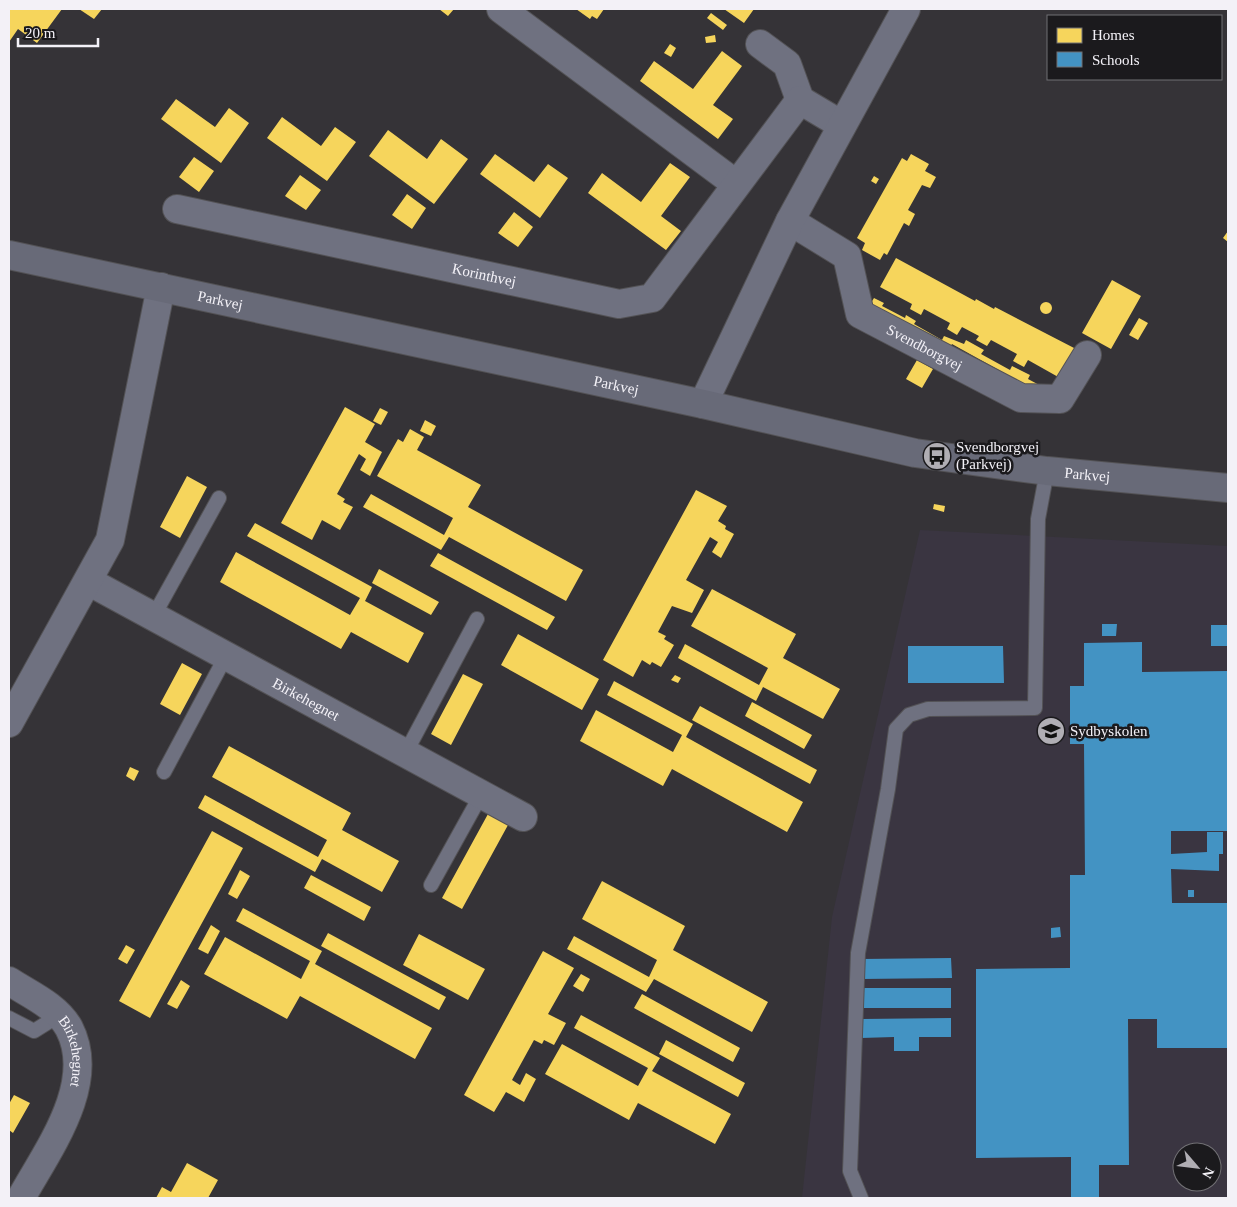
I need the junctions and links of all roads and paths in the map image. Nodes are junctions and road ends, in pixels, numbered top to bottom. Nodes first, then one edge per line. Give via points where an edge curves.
1 (502, 9) edge
2 (906, 9) edge
3 (760, 44) dead end
4 (800, 100) junction
5 (842, 125) junction
6 (736, 184) junction
7 (176, 209) dead end
8 (790, 221) junction
9 (9, 255) edge
10 (162, 287) junction
11 (1087, 355) dead end
12 (704, 404) junction
13 (1047, 471) junction
14 (1228, 488) edge
15 (219, 498) dead end
16 (88, 581) junction
17 (153, 617) junction
18 (477, 619) dead end
19 (226, 656) junction
20 (9, 723) edge
21 (405, 754) junction
22 (164, 772) dead end
23 (480, 795) junction
24 (523, 817) dead end
25 (431, 885) dead end
26 (9, 981) edge
27 (58, 1016) junction
28 (9, 1018) edge
29 (21, 1198) edge
30 (861, 1198) edge

1 - 6 street
2 - 5 street
3 - 4 street via 787,64
4 - 5 street
4 - 6 street, Korinthvej
5 - 8 street
6 - 7 street, Korinthvej via 652,298 619,304
8 - 11 street, Svendborgvej via 848,256 860,314 1021,398 1060,399
8 - 12 street
9 - 10 street, Parkvej
10 - 12 street, Parkvej
10 - 16 street via 110,540
12 - 13 street, Parkvej via 915,453
13 - 14 street, Parkvej
13 - 30 lane via 1038,519 1036,708 928,709 909,715 896,729 858,953 850,1171
15 - 17 lane
16 - 17 street, Birkehegnet
16 - 20 street
17 - 19 street, Birkehegnet
18 - 21 lane
19 - 21 street, Birkehegnet
19 - 22 lane
21 - 23 street, Birkehegnet
23 - 24 street, Birkehegnet
23 - 25 lane
26 - 27 street, Birkehegnet via 50,1007
27 - 28 lane via 34,1031
27 - 29 street, Birkehegnet via 68,1027 77,1054 76,1086 68,1111

